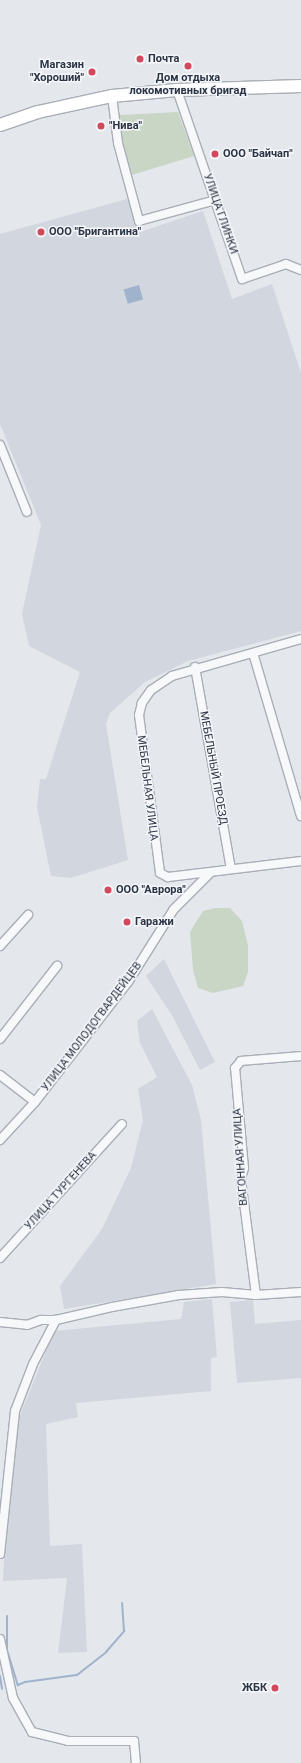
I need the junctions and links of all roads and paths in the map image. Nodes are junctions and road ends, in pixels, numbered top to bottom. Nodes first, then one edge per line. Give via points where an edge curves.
1 (301, 86) edge
2 (177, 90) junction
3 (112, 96) junction
4 (0, 125) edge
5 (215, 200) junction
6 (301, 270) edge
7 (0, 445) edge
8 (27, 512) dead end
9 (301, 640) edge
10 (253, 653) junction
11 (195, 667) junction
12 (301, 816) edge
13 (301, 861) edge
14 (231, 869) junction
15 (210, 873) junction
16 (28, 915) dead end
17 (0, 946) edge
18 (57, 966) dead end
19 (0, 1039) edge
20 (301, 1056) edge
21 (0, 1075) edge
22 (36, 1102) junction
23 (122, 1124) dead end
24 (0, 1140) edge
25 (0, 1258) edge
26 (301, 1292) edge
27 (256, 1295) junction
28 (56, 1320) junction
29 (0, 1322) edge
30 (0, 1554) edge
31 (0, 1638) edge
32 (136, 1763) edge

1 - 2 main road
2 - 3 main road
2 - 5 street, УЛИЦА ГЛИНКИ
3 - 4 main road via 38,112
3 - 5 street via 118,143 139,221
5 - 6 street, УЛИЦА ГЛИНКИ via 242,279 286,264
7 - 8 street
9 - 10 street
10 - 11 street
10 - 12 street
11 - 14 street, МЕБЕЛЬНЫЙ ПРОЕЗД
11 - 15 street, МЕБЕЛЬНАЯ УЛИЦА via 172,676 151,690 142,703 139,715 140,731 160,873 168,877
13 - 14 street
14 - 15 street
15 - 22 street, УЛИЦА МОЛОДОГВАРДЕЙЦЕВ via 174,909 128,982
16 - 17 street
18 - 19 street
20 - 27 street, ВАГОННАЯ УЛИЦА via 240,1061 235,1068 244,1168 241,1179
21 - 22 street
22 - 24 street, УЛИЦА МОЛОДОГВАРДЕЙЦЕВ
23 - 25 street, УЛИЦА ТУРГЕНЕВА
26 - 27 street
27 - 28 street via 222,1292 179,1295
28 - 29 street via 41,1320 27,1325
28 - 30 street via 33,1364 16,1411
31 - 32 street via 13,1698 32,1732 68,1741 134,1741

